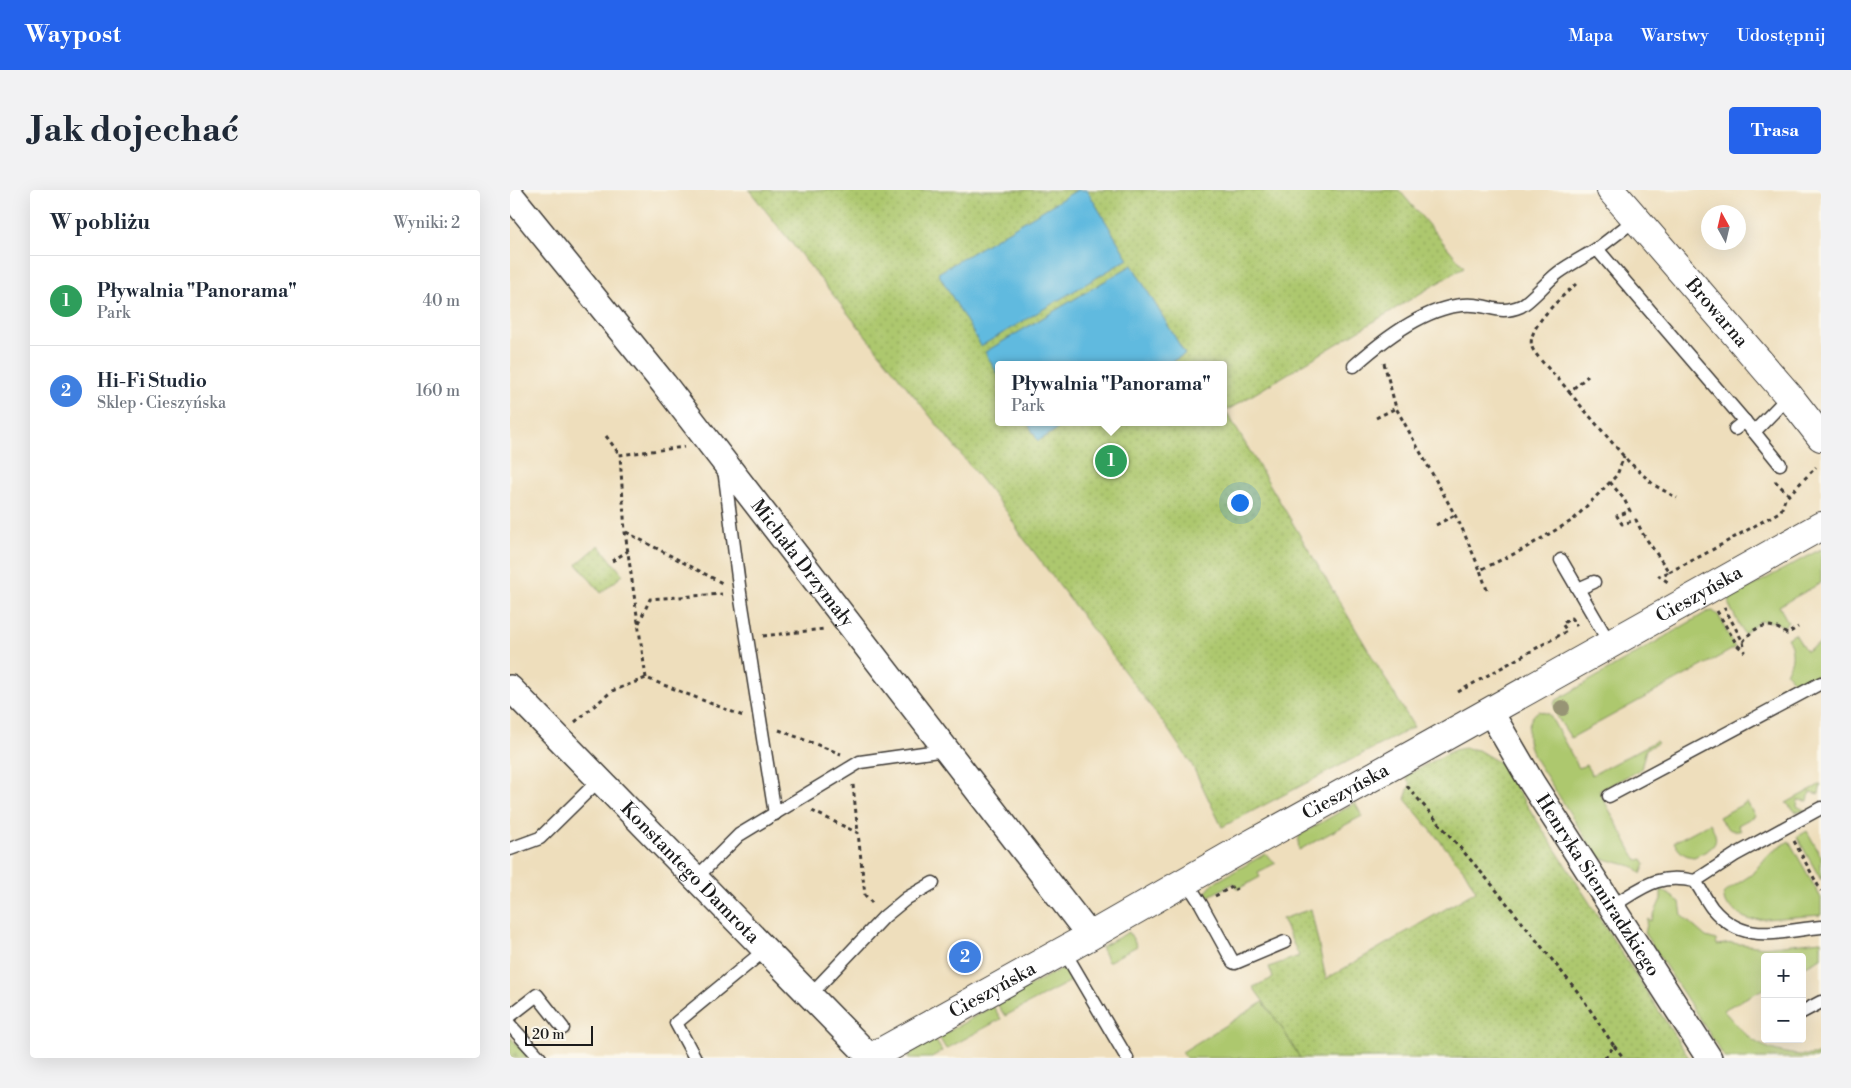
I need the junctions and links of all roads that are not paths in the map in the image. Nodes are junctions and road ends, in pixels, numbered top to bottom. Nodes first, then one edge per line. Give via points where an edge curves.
1 (1611, 190) edge
2 (510, 194) edge
3 (1636, 219) junction
4 (1597, 249) junction
5 (1354, 366) dead end
6 (1789, 396) junction
7 (1754, 432) junction
8 (1821, 438) edge
9 (716, 452) junction
10 (1780, 464) dead end
11 (1821, 526) edge
12 (1561, 560) dead end
13 (1594, 582) dead end
14 (1578, 589) junction
15 (1610, 644) junction
16 (1821, 683) edge
17 (510, 688) edge
18 (1490, 710) junction
19 (945, 750) junction
20 (600, 780) junction
21 (1609, 796) dead end
22 (1821, 808) edge
23 (775, 814) junction
24 (510, 849) edge
25 (696, 878) junction
26 (1186, 881) junction
27 (1695, 881) junction
28 (933, 883) dead end
29 (1612, 906) junction
30 (1821, 927) edge
31 (1090, 936) junction
32 (1285, 942) dead end
33 (765, 950) junction
34 (1064, 951) junction
35 (810, 995) junction
36 (1821, 1002) edge
37 (1806, 1010) edge
38 (510, 1016) edge
39 (510, 1025) edge
40 (563, 1028) dead end
41 (540, 1058) edge
42 (695, 1058) edge
43 (871, 1058) edge
44 (1126, 1058) edge
45 (1709, 1058) edge

1 - 3 street, Browarna
2 - 9 street, Michała Drzymały
3 - 4 lane
3 - 6 street, Browarna
4 - 5 lane via 1557,273 1522,305 1498,311 1473,305 1439,309 1379,344
4 - 7 lane via 1740,425
6 - 7 lane
6 - 8 street, Browarna
7 - 10 lane
9 - 19 street, Michała Drzymały
9 - 23 lane
11 - 15 street, Cieszyńska
12 - 14 lane
13 - 14 lane
14 - 15 lane
15 - 18 street, Cieszyńska
16 - 21 lane
17 - 20 street, Konstantego Damrota
18 - 26 street, Cieszyńska
18 - 29 street, Henryka Siemiradzkiego via 1532,783
19 - 23 lane via 855,764
19 - 31 street, Michała Drzymały
20 - 24 lane via 540,838
20 - 25 street, Konstantego Damrota
22 - 27 lane
23 - 25 lane via 739,835
25 - 33 street, Konstantego Damrota
26 - 31 street, Cieszyńska
26 - 32 lane via 1233,962
27 - 29 lane via 1678,878 1652,882
27 - 30 lane via 1710,906 1739,929 1760,934
28 - 35 lane via 884,917
29 - 45 street, Henryka Siemiradzkiego
31 - 34 street, Cieszyńska
33 - 35 street, Konstantego Damrota
33 - 42 lane via 676,1023
34 - 43 street, Cieszyńska
34 - 44 lane
35 - 43 street, Konstantego Damrota
36 - 37 lane
38 - 40 lane via 536,996
39 - 41 lane

